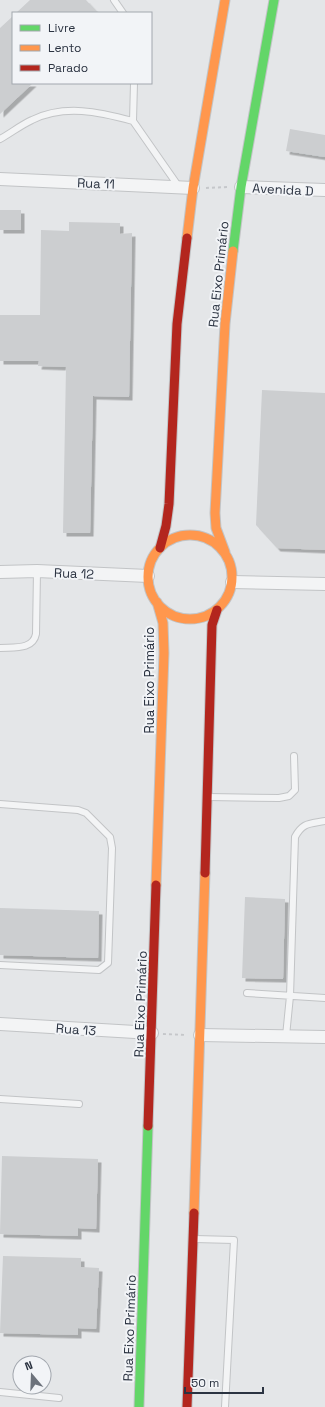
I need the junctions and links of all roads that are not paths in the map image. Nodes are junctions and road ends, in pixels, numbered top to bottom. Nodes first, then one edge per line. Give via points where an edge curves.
1 (114, 0) edge
2 (225, 0) edge
3 (274, 0) edge
4 (122, 12) edge
5 (134, 84) edge
6 (133, 121) junction
7 (0, 139) edge
8 (0, 179) edge
9 (179, 187) junction
10 (241, 187) junction
11 (193, 188) junction
12 (325, 190) edge
13 (160, 548) junction
14 (225, 552) junction
15 (37, 571) junction
16 (0, 572) edge
17 (148, 576) junction
18 (232, 582) junction
19 (325, 584) edge
20 (157, 602) junction
21 (217, 610) junction
22 (0, 648) edge
23 (294, 756) dead end
24 (207, 797) junction
25 (0, 804) edge
26 (325, 821) edge
27 (0, 965) edge
28 (247, 993) dead end
29 (290, 996) junction
30 (325, 998) edge
31 (0, 1024) edge
32 (152, 1034) junction
33 (200, 1035) junction
34 (286, 1036) junction
35 (325, 1037) edge
36 (0, 1099) edge
37 (79, 1104) dead end
38 (193, 1238) junction
39 (0, 1392) edge
40 (59, 1398) dead end
41 (139, 1407) edge
42 (187, 1407) edge
43 (225, 1407) edge

1 - 4 lane
2 - 11 street
3 - 10 street, Rua Eixo Primário
5 - 6 lane
6 - 7 lane via 103,113 64,111 32,120
6 - 9 lane
8 - 9 street, Rua 11
9 - 11 street, Rua 11
10 - 12 street, Avenida D
10 - 14 street, Rua Eixo Primário via 225,324 215,513 216,528
11 - 13 street via 177,324 169,504
13 - 14 street via 169,540 193,534 206,537
13 - 17 street via 149,565
14 - 18 street via 231,566
15 - 16 street, Rua 12
15 - 17 street, Rua 12
15 - 22 lane via 34,640 28,646
17 - 20 street via 152,594
18 - 19 street
18 - 21 street via 227,597
20 - 21 street via 166,612 192,619
20 - 32 street, Rua Eixo Primário via 163,623 164,653
21 - 24 street via 212,624
23 - 24 lane via 295,790 289,796
24 - 33 street
25 - 27 lane via 78,810 86,813 110,837 112,848 108,963 99,970
26 - 29 lane via 304,825 295,837
28 - 29 lane
29 - 30 lane
29 - 34 lane
31 - 32 street, Rua 13
32 - 41 street, Rua Eixo Primário
33 - 34 street
33 - 38 street
34 - 35 street
36 - 37 lane
38 - 42 street
38 - 43 lane via 234,1240
39 - 40 lane

